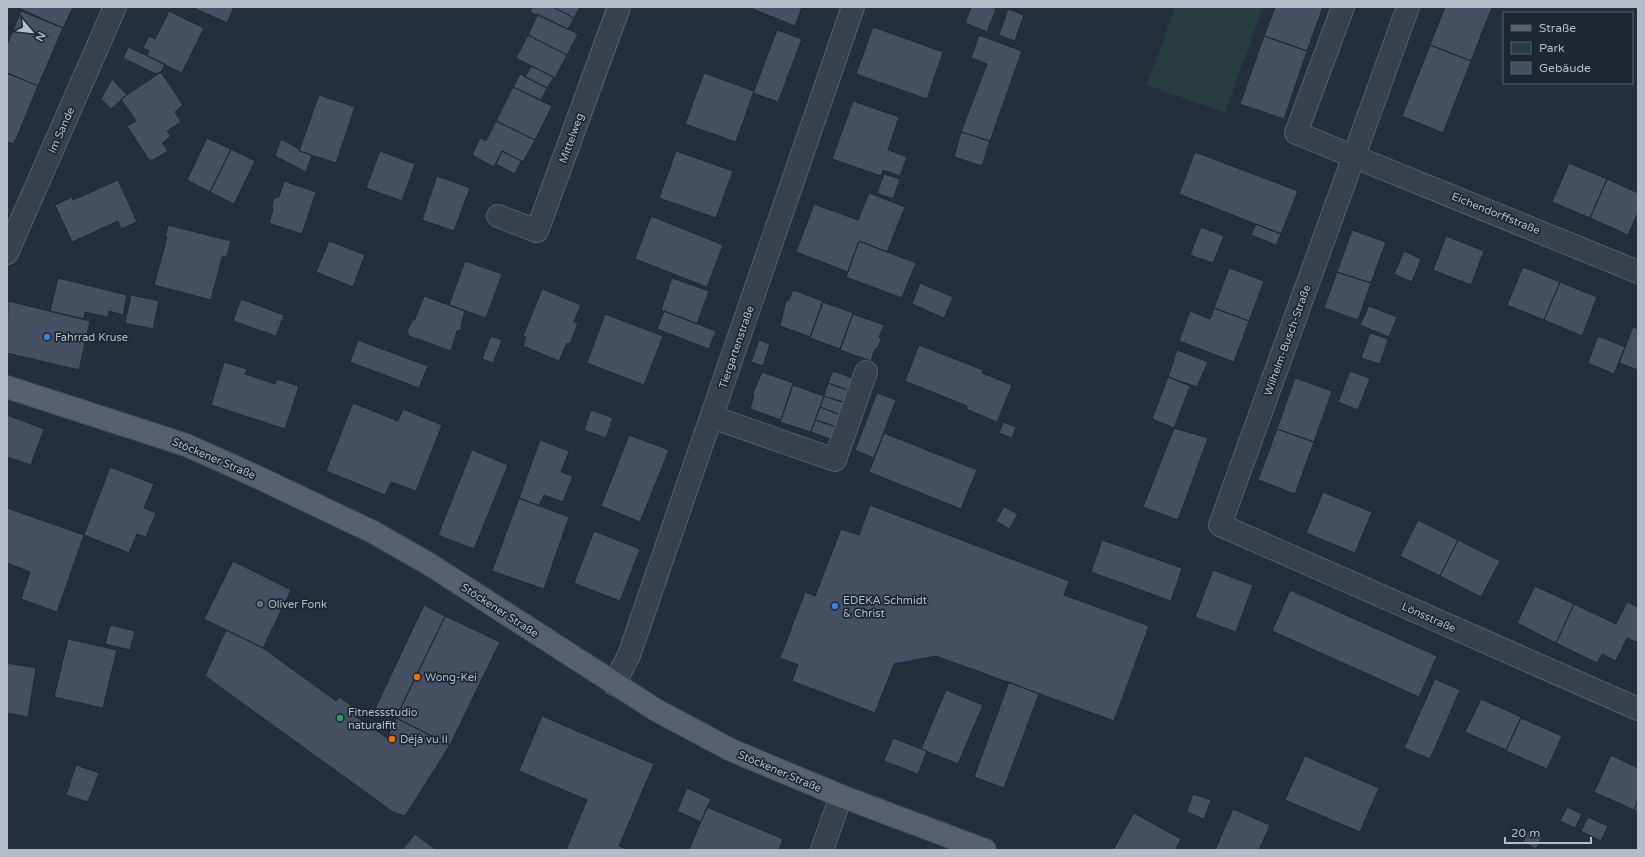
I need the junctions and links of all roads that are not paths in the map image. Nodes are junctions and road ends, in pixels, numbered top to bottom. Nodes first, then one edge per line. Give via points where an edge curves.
1 (115, 7) edge
2 (619, 7) edge
3 (853, 7) edge
4 (1343, 7) edge
5 (1408, 7) edge
6 (1353, 155) junction
7 (498, 216) dead end
8 (7, 253) edge
9 (1638, 272) edge
10 (866, 372) dead end
11 (7, 387) edge
12 (712, 417) junction
13 (1220, 525) joint
14 (614, 684) junction
15 (1638, 709) edge
16 (841, 796) junction
17 (822, 850) edge
18 (985, 850) edge

1 - 8 street, Im Sande
2 - 7 street, Mittelweg via 537,231
3 - 12 street, Tiergartenstraße
4 - 6 street via 1296,134
5 - 6 street, Wilhelm-Busch-Straße
6 - 9 street, Eichendorffstraße
6 - 13 street, Wilhelm-Busch-Straße
10 - 12 street via 835,460
11 - 14 main road, Stöckener Straße via 186,445 373,532 429,564
12 - 14 street, Tiergartenstraße via 629,655
13 - 15 street, Lönsstraße
14 - 16 main road, Stöckener Straße via 656,710 731,750
16 - 17 street
16 - 18 main road, Stöckener Straße

